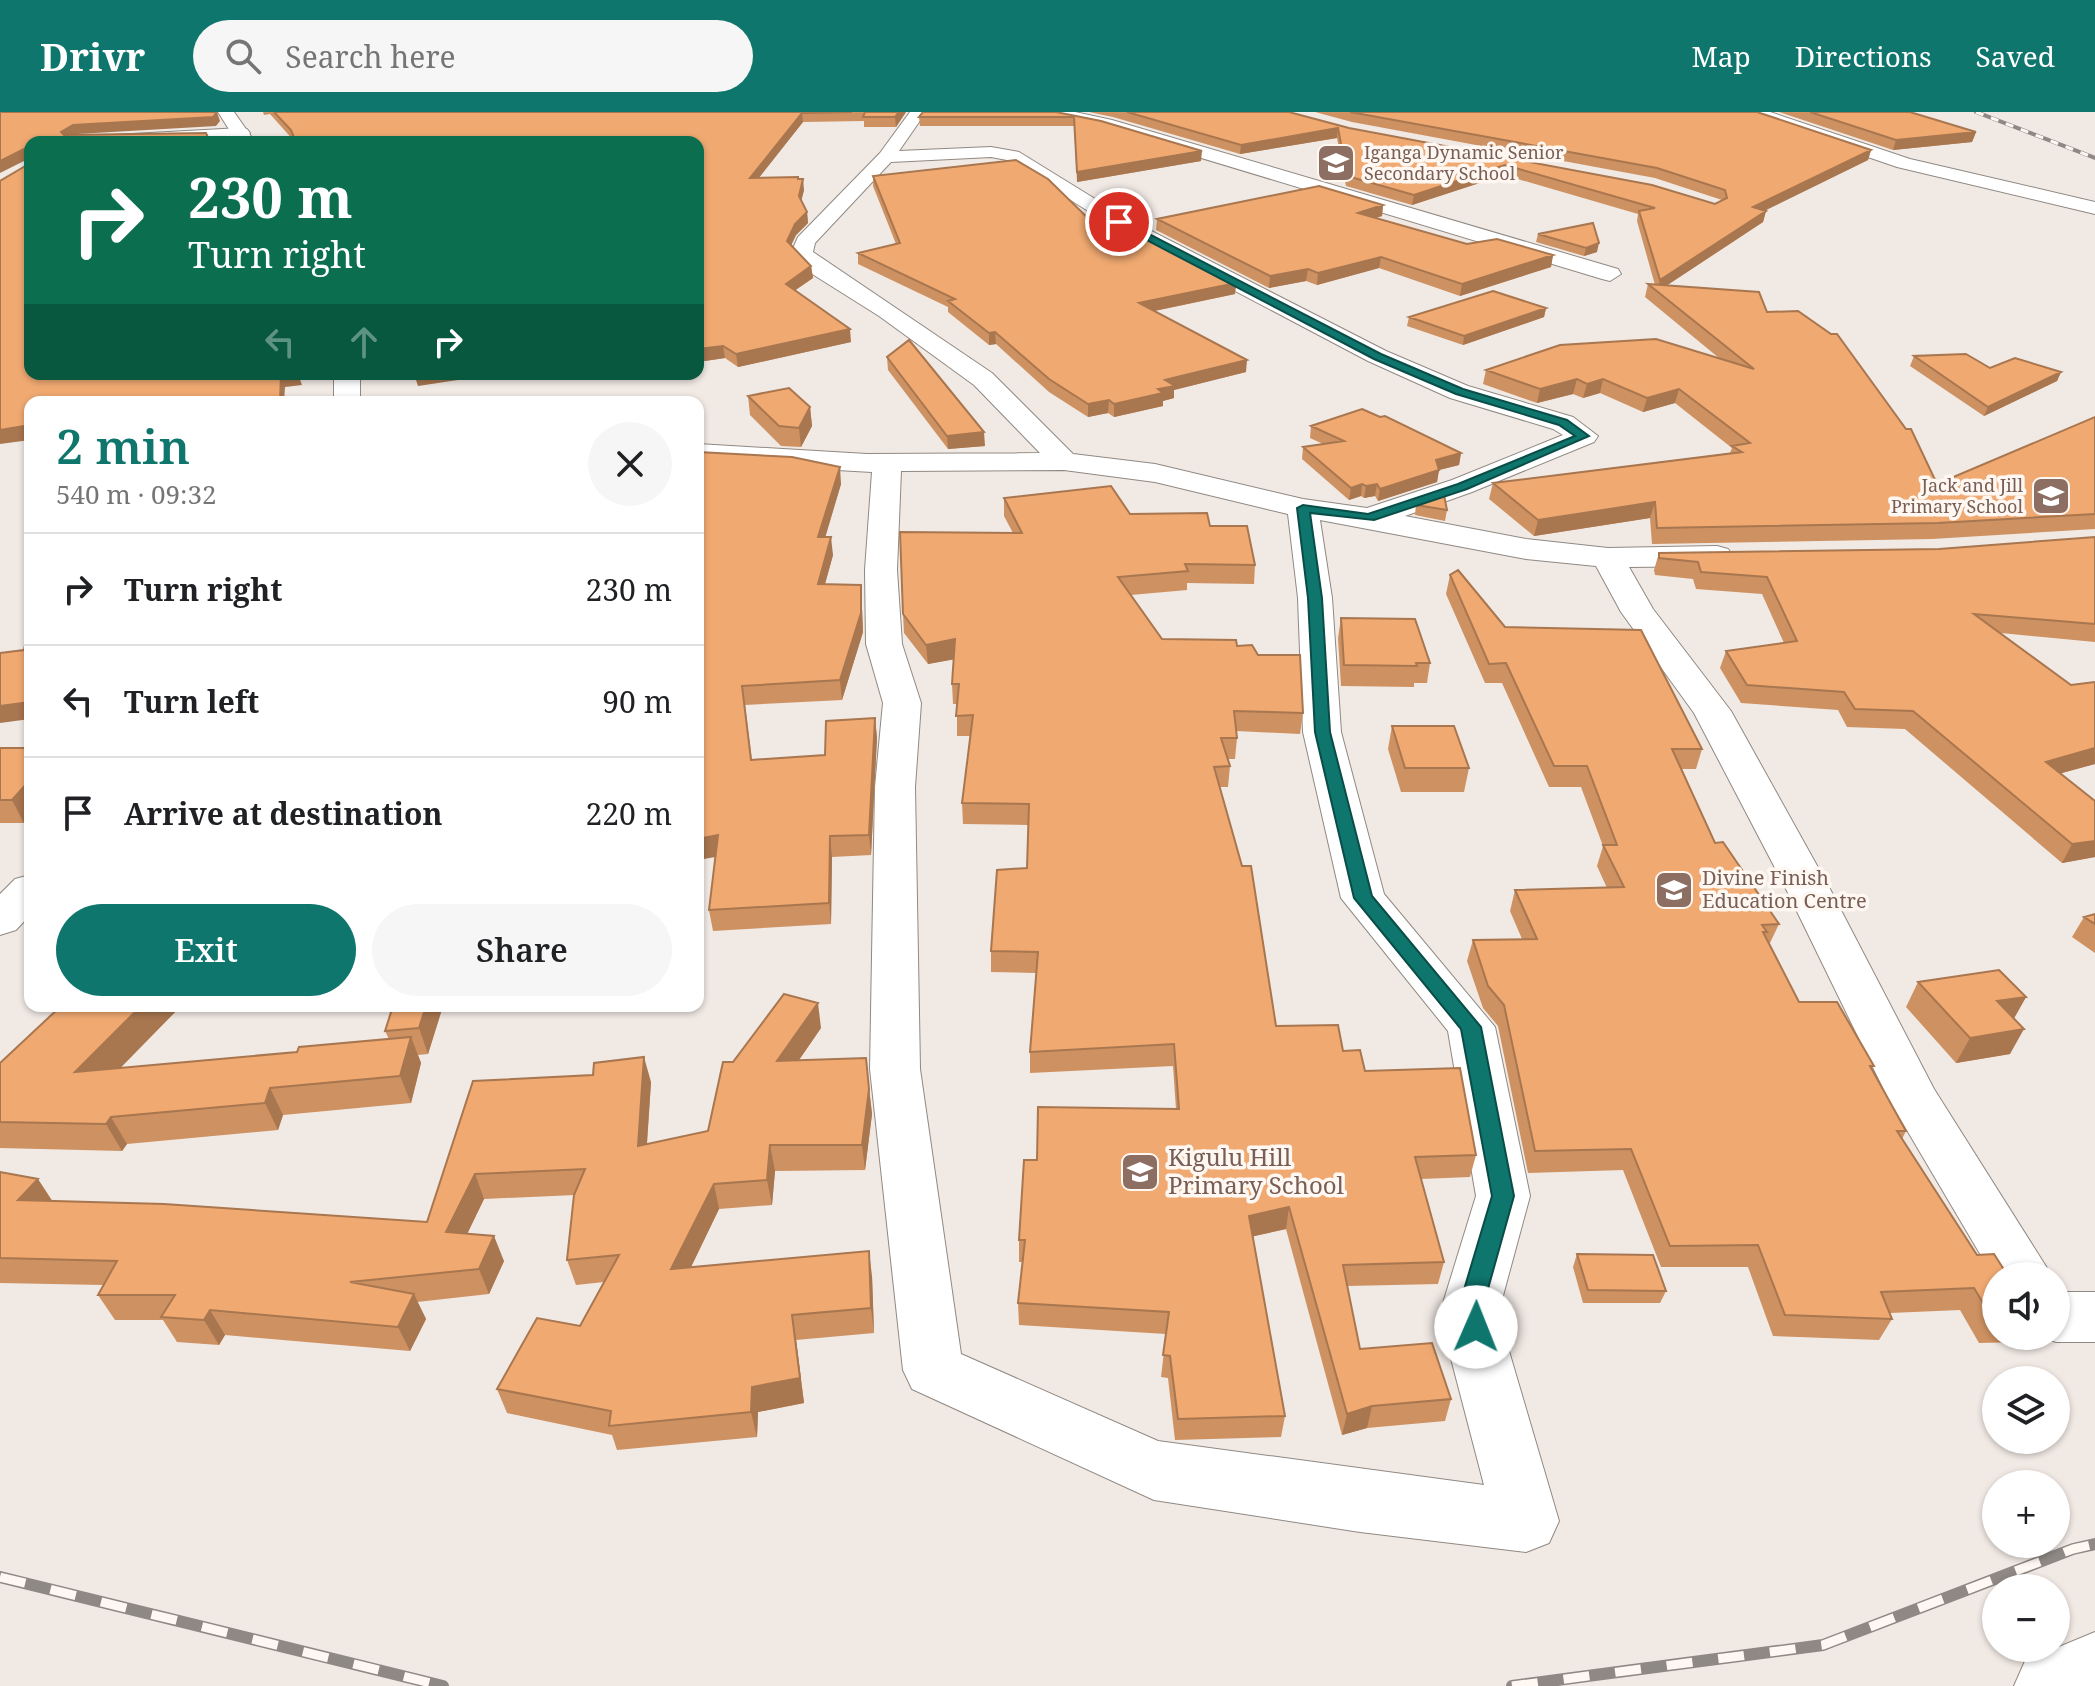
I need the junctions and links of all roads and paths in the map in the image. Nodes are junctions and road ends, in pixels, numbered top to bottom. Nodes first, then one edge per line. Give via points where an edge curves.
1 (226, 112) edge
2 (918, 112) edge
3 (1052, 112) edge
4 (1754, 112) edge
5 (242, 136) edge
6 (886, 157) junction
7 (2095, 208) edge
8 (1610, 274) dead end
9 (704, 453) edge
10 (1064, 461) junction
11 (887, 463) junction
12 (1303, 508) junction
13 (1369, 518) junction
14 (1750, 555) edge
15 (1608, 558) junction
16 (24, 895) edge
17 (0, 920) edge
18 (2014, 1262) edge
19 (2070, 1317) edge
20 (2095, 1317) edge
21 (2095, 1667) edge
22 (2050, 1686) edge

1 - 5 street
2 - 6 street
3 - 8 street
4 - 7 street via 1904,163
6 - 10 street via 805,241 802,253 983,379
6 - 13 street via 991,152 1013,156 1119,222 1377,356 1459,392 1563,423 1584,436
9 - 11 street
10 - 11 street
10 - 12 street via 1155,473
11 - 12 street via 881,570 884,644 902,703 895,787 895,1069 933,1370 1154,1470 1526,1521 1479,1351 1472,1303 1503,1196 1471,1027 1363,898 1322,732 1315,598
12 - 13 street
13 - 15 street via 1512,547
14 - 15 street
15 - 18 street via 1638,612 1712,711 1913,1098
16 - 17 street
19 - 20 street
21 - 22 street

